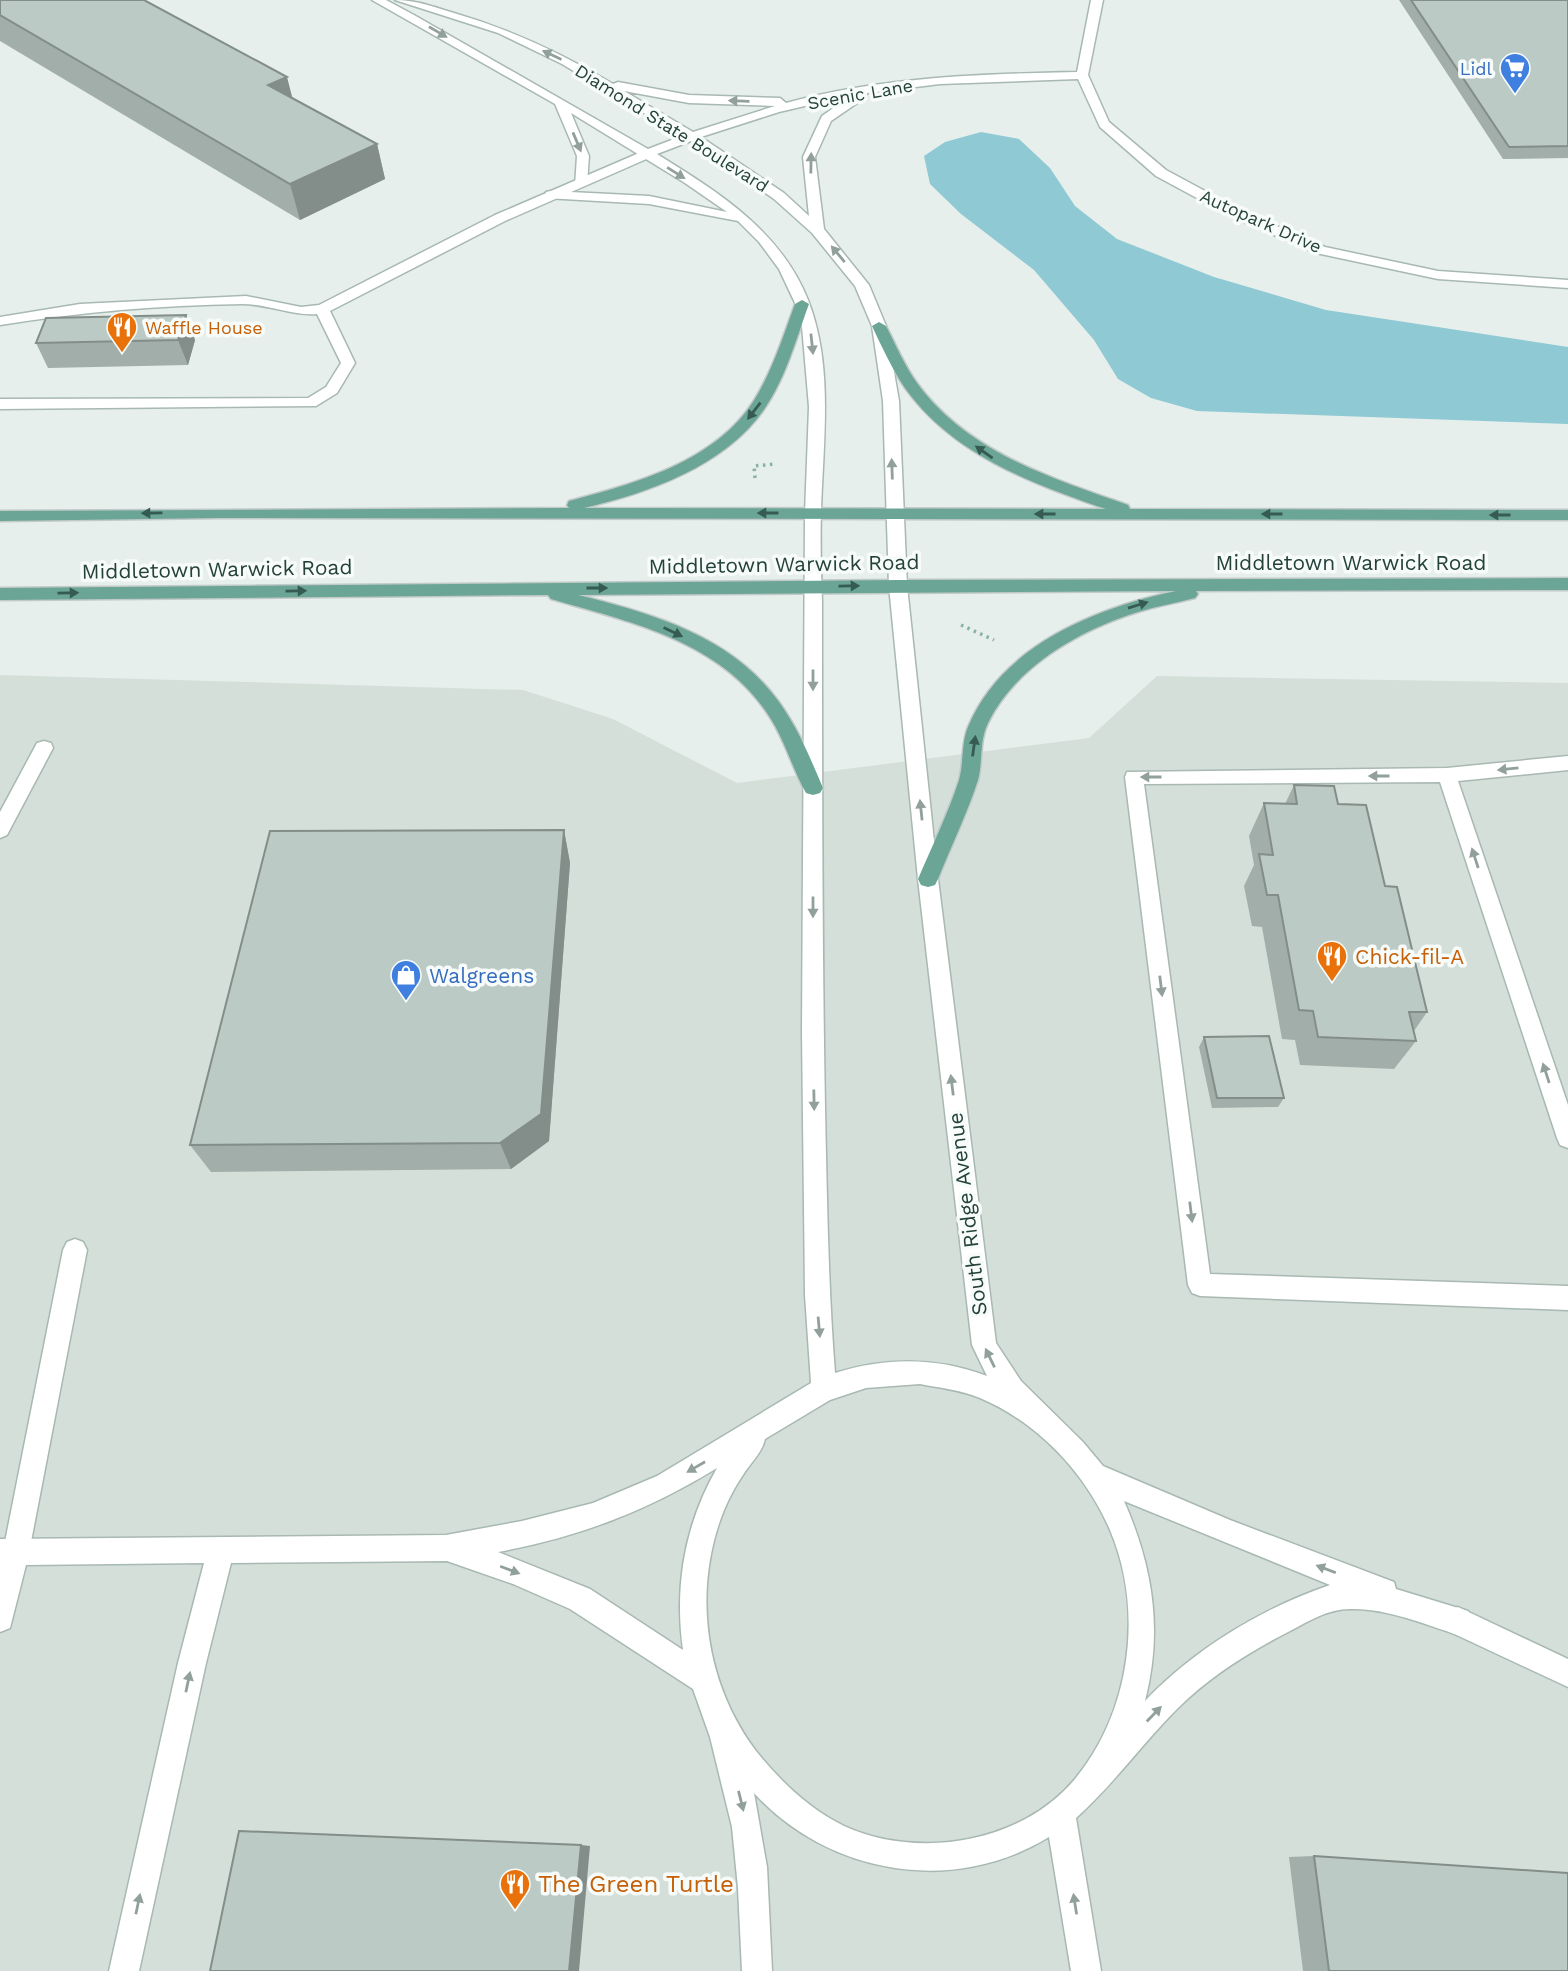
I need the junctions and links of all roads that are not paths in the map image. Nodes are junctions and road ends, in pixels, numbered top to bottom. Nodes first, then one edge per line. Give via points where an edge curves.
1 (378, 0) edge
2 (401, 0) edge
3 (1097, 0) edge
4 (1082, 75) junction
5 (603, 83) junction
6 (868, 89) junction
7 (560, 102) junction
8 (807, 103) junction
9 (691, 136) junction
10 (646, 154) junction
11 (580, 183) junction
12 (551, 195) junction
13 (745, 220) junction
14 (817, 230) junction
15 (1568, 284) edge
16 (802, 304) junction
17 (322, 309) junction
18 (0, 321) edge
19 (879, 326) junction
20 (0, 404) edge
21 (522, 513) junction
22 (813, 514) junction
23 (893, 514) junction
24 (1137, 514) junction
25 (1568, 515) edge
26 (0, 516) edge
27 (1242, 584) junction
28 (1568, 584) edge
29 (898, 586) junction
30 (813, 587) junction
31 (538, 589) junction
32 (0, 594) edge
33 (44, 748) dead end
34 (1568, 763) edge
35 (1447, 775) junction
36 (813, 788) junction
37 (0, 830) edge
38 (928, 879) junction
39 (1568, 1138) edge
40 (75, 1250) dead end
41 (1568, 1298) edge
42 (824, 1389) junction
43 (1031, 1412) junction
44 (775, 1419) junction
45 (1094, 1475) junction
46 (220, 1548) junction
47 (446, 1548) junction
48 (8, 1552) edge
49 (0, 1618) edge
50 (1458, 1620) junction
51 (1568, 1674) edge
52 (704, 1679) junction
53 (716, 1712) junction
54 (1090, 1781) junction
55 (1060, 1812) junction
56 (124, 1971) edge
57 (757, 1971) edge
58 (1086, 1971) edge

1 -> 7 street, Diamond State Boulevard
5 -> 2 street, Diamond State Boulevard via 502,31
3 - 4 street
4 - 6 street, Scenic Lane via 959,78
4 - 15 street, Autopark Drive via 1104,124 1161,173 1321,250 1438,275
8 -> 5 street via 689,99
5 - 9 street, Diamond State Boulevard
6 - 8 street, Scenic Lane
14 -> 6 street via 809,157 826,119
7 - 10 street, Diamond State Boulevard
7 -> 11 street via 583,156
8 - 9 street, Scenic Lane
9 - 10 street, Scenic Lane
9 - 14 street, Diamond State Boulevard via 779,196
10 - 11 street, Scenic Lane
10 -> 13 street, Diamond State Boulevard
11 - 12 street, Scenic Lane
12 - 13 street via 649,200
12 - 17 street, Scenic Lane
13 - 16 street, Diamond State Boulevard via 772,250
19 -> 14 street, Diamond State Boulevard via 862,285
16 -> 21 main road via 770,387 748,419 720,443 666,475 630,489 588,502
16 -> 22 street, Diamond State Boulevard via 812,338
17 - 18 street via 300,311 246,300 80,307
17 - 20 street via 348,363 332,390 311,403
23 -> 19 street, Diamond State Boulevard via 891,401
24 -> 19 main road via 1025,475 964,438 915,391
22 -> 21 main road
21 -> 26 main road
22 - 23 main road
22 - 30 street
24 -> 23 main road
23 - 29 street, Diamond State Boulevard
25 -> 24 main road
27 - 28 main road, Middletown Warwick Road
27 - 29 main road, Middletown Warwick Road
38 -> 27 main road via 969,778 976,729 1016,671 1058,639 1100,618 1146,603
30 -> 29 main road, Middletown Warwick Road
38 -> 29 street, South Ridge Avenue
31 -> 30 main road, Middletown Warwick Road
30 -> 36 street
32 -> 31 main road, Middletown Warwick Road
31 -> 36 main road via 666,628 721,659 755,685 775,711
33 - 37 street
34 -> 35 street
39 -> 35 street
35 -> 41 street via 1134,778 1200,1285
36 -> 42 street via 817,1295
43 -> 38 street, South Ridge Avenue via 993,1366 982,1334
40 - 48 street
42 - 43 street via 866,1376 920,1373 984,1387
42 - 44 street
43 - 45 street, South Ridge Avenue
44 -> 47 street via 666,1485 594,1516
44 - 52 street via 727,1475 701,1537 692,1608
50 -> 45 street
45 - 54 street, South Ridge Avenue via 1129,1545 1142,1632 1131,1704 1110,1752
46 - 47 street
46 - 48 street
56 -> 46 street
47 -> 52 street via 515,1571 580,1600
48 - 49 street
50 - 51 street
54 -> 50 street via 1183,1684 1242,1640 1294,1614 1341,1595 1389,1599
52 - 53 street
53 - 55 street via 745,1761 781,1800 845,1842 882,1854 925,1859 979,1853 1033,1831
53 -> 57 street via 744,1810
54 - 55 street
58 -> 55 street

